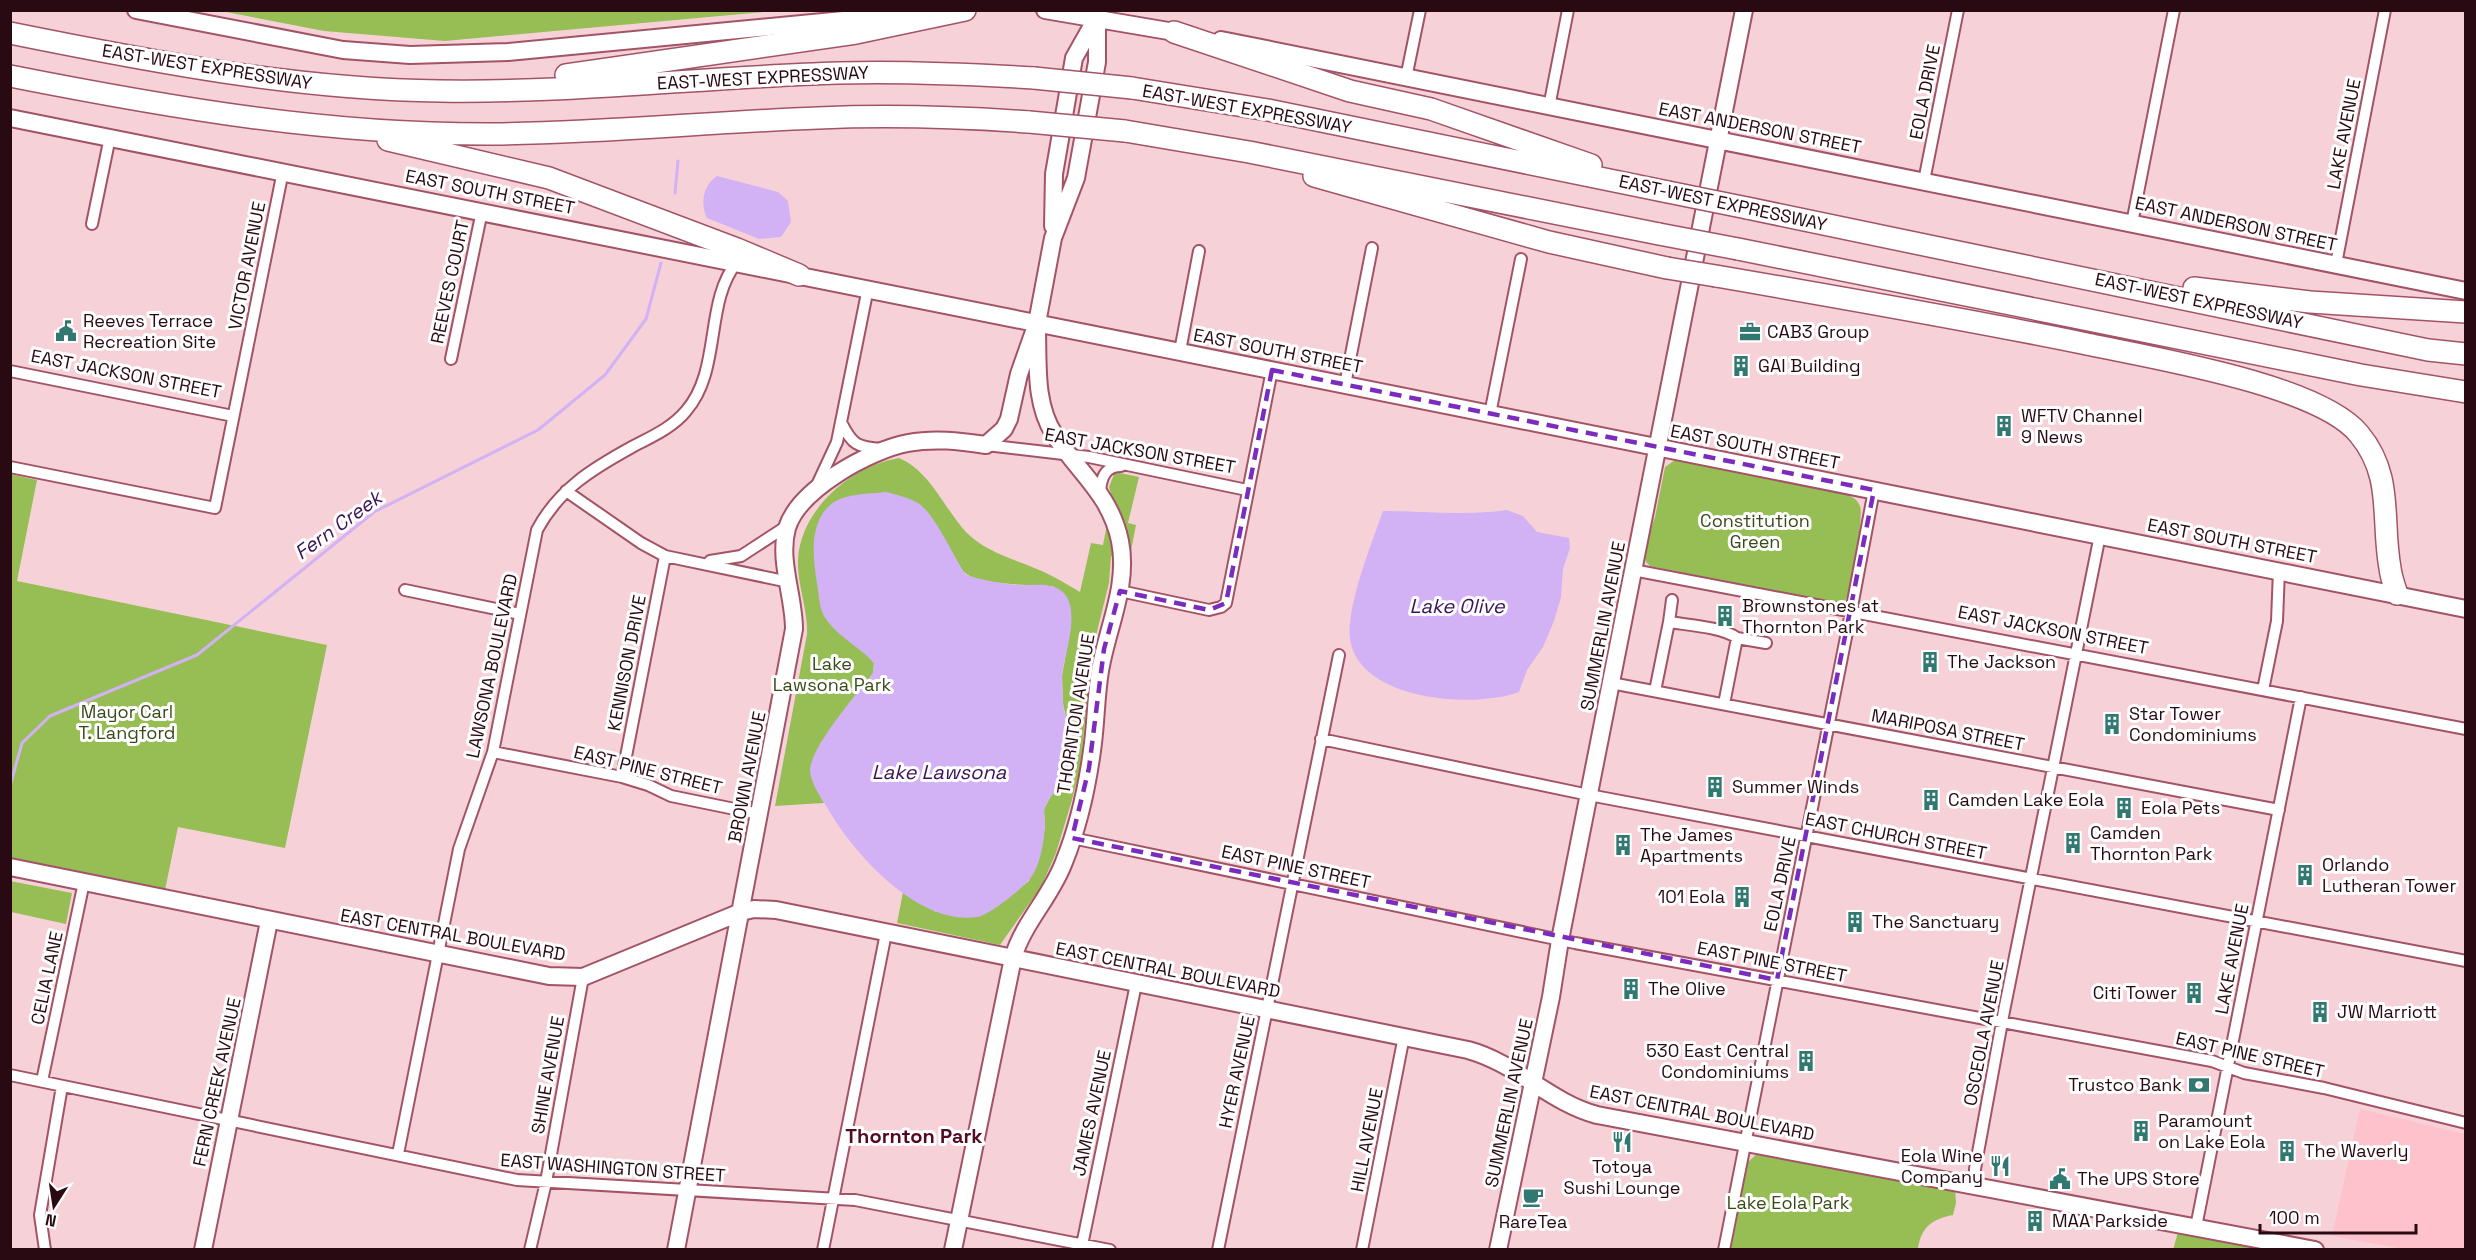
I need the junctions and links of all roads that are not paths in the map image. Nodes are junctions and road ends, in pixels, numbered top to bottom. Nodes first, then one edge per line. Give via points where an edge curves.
1 (136, 10) edge
2 (949, 10) edge
3 (966, 10) edge
4 (1420, 10) edge
5 (1568, 10) edge
6 (1744, 10) edge
7 (1958, 10) edge
8 (2174, 10) edge
9 (2385, 10) edge
10 (1054, 11) edge
11 (1098, 15) edge
12 (10, 18) edge
13 (1174, 32) junction
14 (10, 33) edge
15 (10, 76) edge
16 (244, 77) junction
17 (1406, 78) junction
18 (474, 91) junction
19 (1549, 107) junction
20 (10, 118) edge
21 (332, 127) junction
22 (110, 137) junction
23 (1720, 139) junction
24 (1249, 152) junction
25 (283, 171) junction
26 (1924, 181) junction
27 (1668, 192) junction
28 (482, 211) junction
29 (2132, 223) junction
30 (92, 224) dead end
31 (1053, 238) junction
32 (1372, 248) dead end
33 (1199, 251) dead end
34 (1521, 259) dead end
35 (737, 262) junction
36 (2336, 264) junction
37 (799, 275) junction
38 (868, 288) junction
39 (2131, 288) junction
40 (2466, 291) edge
41 (2466, 312) edge
42 (1037, 323) junction
43 (1180, 351) junction
44 (2466, 354) edge
45 (451, 359) dead end
46 (1272, 370) junction
47 (10, 371) edge
48 (1345, 385) junction
49 (2466, 392) edge
50 (1490, 414) junction
51 (234, 416) junction
52 (841, 422) junction
53 (986, 446) junction
54 (1658, 448) junction
55 (884, 449) junction
56 (1070, 455) junction
57 (10, 467) edge
58 (1130, 467) junction
59 (1247, 490) junction
60 (1874, 490) junction
61 (566, 491) junction
62 (814, 491) junction
63 (1100, 492) junction
64 (788, 526) junction
65 (2100, 535) junction
66 (664, 556) junction
67 (698, 562) junction
68 (1633, 570) junction
69 (2279, 570) junction
70 (789, 582) junction
71 (405, 590) dead end
72 (1120, 591) junction
73 (2397, 594) junction
74 (1672, 600) dead end
75 (2466, 609) edge
76 (1851, 612) junction
77 (520, 614) junction
78 (1668, 622) junction
79 (1737, 638) junction
80 (1766, 643) dead end
81 (2076, 654) junction
82 (1338, 655) dead end
83 (1611, 683) junction
84 (2264, 690) junction
85 (1655, 691) junction
86 (2301, 697) junction
87 (1724, 704) junction
88 (1829, 724) junction
89 (2466, 729) edge
90 (1321, 739) junction
91 (493, 752) junction
92 (2054, 766) junction
93 (622, 777) junction
94 (1589, 795) junction
95 (2279, 810) junction
96 (759, 814) junction
97 (1807, 836) junction
98 (1072, 838) junction
99 (10, 867) edge
100 (2031, 879) junction
101 (84, 882) junction
102 (1291, 883) junction
103 (741, 912) junction
104 (270, 921) junction
105 (2256, 921) junction
106 (886, 933) junction
107 (1560, 940) junction
108 (436, 954) junction
109 (1013, 958) junction
110 (2466, 961) edge
111 (583, 977) junction
112 (1777, 980) junction
113 (1136, 984) junction
114 (1267, 1009) junction
115 (2002, 1023) junction
116 (1404, 1036) junction
117 (2228, 1066) junction
118 (10, 1075) edge
119 (42, 1081) junction
120 (1534, 1083) junction
121 (62, 1086) junction
122 (229, 1122) junction
123 (2466, 1123) edge
124 (1745, 1142) junction
125 (398, 1154) junction
126 (546, 1182) junction
127 (1974, 1185) junction
128 (687, 1192) junction
129 (834, 1199) junction
130 (959, 1221) junction
131 (2196, 1227) junction
132 (1082, 1247) edge
133 (47, 1249) edge
134 (203, 1250) edge
135 (530, 1250) edge
136 (676, 1250) edge
137 (823, 1250) edge
138 (953, 1250) edge
139 (1110, 1250) edge
140 (1218, 1250) edge
141 (1362, 1250) edge
142 (1498, 1250) edge
143 (1724, 1250) edge
144 (2315, 1250) edge

1 - 2 street via 343,50 445,55
3 - 18 highway via 856,33
4 - 17 street
5 - 19 street
6 - 23 street, SUMMERLIN AVENUE
7 - 26 street, EOLA DRIVE
8 - 29 street
9 - 36 street, LAKE AVENUE
10 - 11 street, EAST ANDERSON STREET
11 - 13 street, EAST ANDERSON STREET
11 - 31 street via 1097,62 1076,178
11 - 31 street via 1074,58 1054,174
12 - 16 highway
13 - 17 street, EAST ANDERSON STREET
13 - 27 highway via 1341,88 1431,109
14 - 16 highway, EAST-WEST EXPRESSWAY
15 - 21 highway via 179,108
16 - 18 highway, EAST-WEST EXPRESSWAY via 386,90
17 - 19 street, EAST ANDERSON STREET
18 - 27 highway, EAST-WEST EXPRESSWAY, bridge via 838,73 1035,78 1132,88 1268,110
19 - 23 street, EAST ANDERSON STREET
20 - 22 street, EAST SOUTH STREET
21 - 24 highway, bridge via 494,134 908,117 1125,131
21 - 37 highway via 549,178
22 - 25 street, EAST SOUTH STREET
22 - 30 street
23 - 26 street, EAST ANDERSON STREET
23 - 54 street, SUMMERLIN AVENUE
24 - 49 highway, bridge via 2361,375
24 - 73 highway, bridge via 1332,183 1549,242 1667,268 1942,315 2192,366 2318,404 2339,415 2358,433 2381,473 2390,567
25 - 28 street, EAST SOUTH STREET
25 - 51 street, VICTOR AVENUE
26 - 29 street, EAST ANDERSON STREET
27 - 39 highway, EAST-WEST EXPRESSWAY, bridge
28 - 35 street, EAST SOUTH STREET
28 - 45 street, REEVES COURT
29 - 36 street, EAST ANDERSON STREET
31 - 42 street
32 - 48 street
33 - 43 street
34 - 50 street
35 - 37 street, EAST SOUTH STREET
35 - 61 street, LAWSONA BOULEVARD via 725,281 697,396 684,413 660,432 582,477
36 - 40 street, EAST ANDERSON STREET
37 - 38 street, EAST SOUTH STREET
38 - 42 street, EAST SOUTH STREET
38 - 52 street
39 - 41 highway via 2176,285 2310,302
39 - 44 highway, EAST-WEST EXPRESSWAY via 2428,350
42 - 43 street, EAST SOUTH STREET
42 - 53 street via 1019,374 1010,419
42 - 56 street, THORNTON AVENUE via 1040,400 1054,434
43 - 46 street, EAST SOUTH STREET
46 - 48 street, EAST SOUTH STREET
46 - 59 street
47 - 51 street, EAST JACKSON STREET
48 - 50 street, EAST SOUTH STREET
50 - 54 street, EAST SOUTH STREET
51 - 57 street, VICTOR AVENUE via 215,508
52 - 55 street, EAST JACKSON STREET via 856,444
52 - 62 street via 837,442
53 - 55 street, EAST JACKSON STREET via 952,440
53 - 56 street, EAST JACKSON STREET
54 - 60 street, EAST SOUTH STREET
54 - 68 street, SUMMERLIN AVENUE
55 - 62 street, EAST JACKSON STREET
56 - 58 street, EAST JACKSON STREET
56 - 63 street, THORNTON AVENUE
58 - 59 street, EAST JACKSON STREET
58 - 63 street via 1109,469 1101,480
59 - 72 street via 1228,597 1221,607 1209,610
60 - 65 street, EAST SOUTH STREET
60 - 76 street, EOLA DRIVE
61 - 66 street
61 - 77 street, LAWSONA BOULEVARD via 537,530
62 - 64 street
63 - 72 street, THORNTON AVENUE via 1120,542
64 - 67 street via 741,556
64 - 70 street, BROWN AVENUE via 784,544
65 - 69 street, EAST SOUTH STREET
65 - 81 street, OSCEOLA AVENUE
66 - 67 street
66 - 93 street, KENNISON DRIVE
67 - 70 street
68 - 76 street, EAST JACKSON STREET
68 - 83 street, SUMMERLIN AVENUE
69 - 73 street, EAST SOUTH STREET
69 - 84 street via 2277,621
70 - 96 street, BROWN AVENUE via 794,629
71 - 77 street
72 - 98 street, THORNTON AVENUE via 1100,671 1089,768
73 - 75 street, EAST SOUTH STREET
74 - 78 street
76 - 81 street, EAST JACKSON STREET
76 - 88 street, EOLA DRIVE
77 - 91 street, LAWSONA BOULEVARD
78 - 79 street
78 - 85 street
79 - 80 street
79 - 87 street
81 - 84 street, EAST JACKSON STREET
81 - 92 street, OSCEOLA AVENUE
82 - 90 street, HYER AVENUE
83 - 85 street, MARIPOSA STREET
83 - 94 street, SUMMERLIN AVENUE
84 - 86 street, EAST JACKSON STREET
85 - 87 street, MARIPOSA STREET
86 - 89 street, EAST JACKSON STREET
86 - 95 street, LAKE AVENUE
87 - 88 street, MARIPOSA STREET
88 - 92 street, MARIPOSA STREET
88 - 97 street, EOLA DRIVE
90 - 94 street, EAST CHURCH STREET
90 - 102 street, HYER AVENUE
91 - 93 street, EAST PINE STREET
91 - 108 street, LAWSONA BOULEVARD via 459,849
92 - 95 street, MARIPOSA STREET
92 - 100 street, OSCEOLA AVENUE
93 - 96 street, EAST PINE STREET via 671,796
94 - 97 street, EAST CHURCH STREET
94 - 107 street, SUMMERLIN AVENUE
95 - 105 street, LAKE AVENUE
96 - 103 street, BROWN AVENUE
97 - 100 street, EAST CHURCH STREET
97 - 112 street, EOLA DRIVE
98 - 102 street, EAST PINE STREET
98 - 109 street, THORNTON AVENUE via 1057,880 1018,941
99 - 101 street, EAST CENTRAL BOULEVARD
100 - 105 street, EAST CHURCH STREET
100 - 115 street, OSCEOLA AVENUE
101 - 104 street, EAST CENTRAL BOULEVARD
101 - 119 street, CELIA LANE
102 - 107 street, EAST PINE STREET
102 - 114 street, HYER AVENUE
103 - 106 street, EAST CENTRAL BOULEVARD via 776,910
103 - 111 street, EAST CENTRAL BOULEVARD
103 - 128 street, BROWN AVENUE
104 - 108 street, EAST CENTRAL BOULEVARD
104 - 122 street, FERN CREEK AVENUE
105 - 110 street, EAST CHURCH STREET
105 - 117 street, LAKE AVENUE
106 - 109 street, EAST CENTRAL BOULEVARD
106 - 129 street
107 - 112 street, EAST PINE STREET
107 - 120 street, SUMMERLIN AVENUE
108 - 111 street, EAST CENTRAL BOULEVARD via 549,976
108 - 125 street, LAWSONA BOULEVARD
109 - 113 street, EAST CENTRAL BOULEVARD
109 - 130 street, THORNTON AVENUE
111 - 126 street, SHINE AVENUE
112 - 115 street, EAST PINE STREET
112 - 124 street, EOLA DRIVE
113 - 114 street, EAST CENTRAL BOULEVARD
113 - 132 street, JAMES AVENUE
114 - 116 street, EAST CENTRAL BOULEVARD
114 - 140 street, HYER AVENUE
115 - 117 street, EAST PINE STREET
115 - 127 street, OSCEOLA AVENUE
116 - 120 street, EAST CENTRAL BOULEVARD via 1485,1055
116 - 141 street, HILL AVENUE
117 - 123 street, EAST PINE STREET
117 - 131 street, LAKE AVENUE
118 - 119 street, EAST WASHINGTON STREET
119 - 121 street, EAST WASHINGTON STREET
120 - 124 street, EAST CENTRAL BOULEVARD via 1569,1106 1590,1113
120 - 142 street, SUMMERLIN AVENUE
121 - 122 street, EAST WASHINGTON STREET
121 - 133 street via 40,1215
122 - 125 street, EAST WASHINGTON STREET
122 - 134 street, FERN CREEK AVENUE
124 - 127 street, EAST CENTRAL BOULEVARD
124 - 143 street, EOLA DRIVE
125 - 126 street, EAST WASHINGTON STREET via 491,1175
126 - 128 street, EAST WASHINGTON STREET
126 - 135 street, SHINE AVENUE
127 - 131 street, EAST CENTRAL BOULEVARD
128 - 129 street, EAST WASHINGTON STREET
128 - 136 street, BROWN AVENUE
129 - 130 street, EAST WASHINGTON STREET
129 - 137 street
130 - 132 street, EAST WASHINGTON STREET
130 - 138 street, THORNTON AVENUE
131 - 144 street, EAST CENTRAL BOULEVARD
132 - 139 street, EAST WASHINGTON STREET

